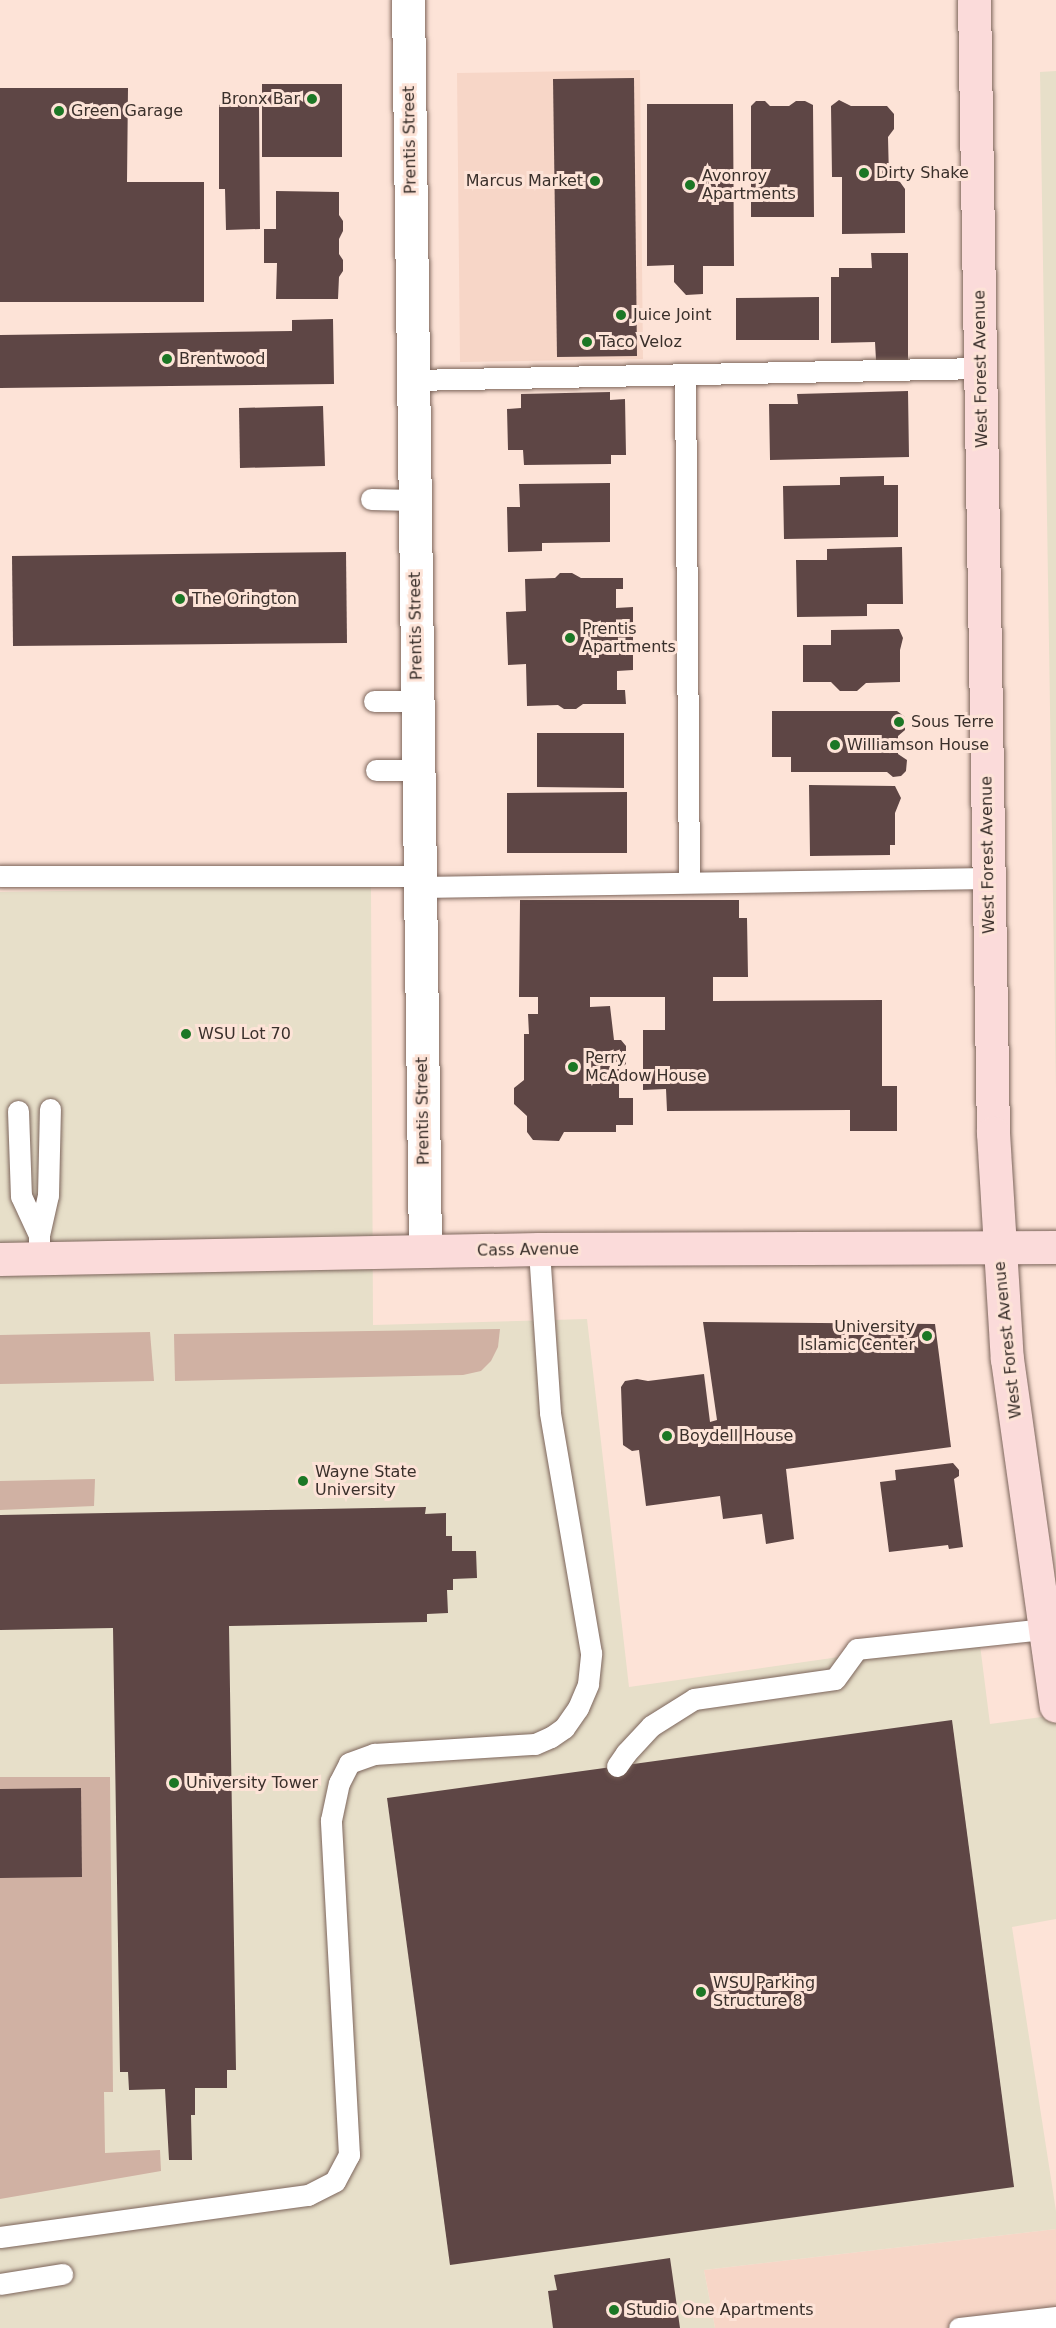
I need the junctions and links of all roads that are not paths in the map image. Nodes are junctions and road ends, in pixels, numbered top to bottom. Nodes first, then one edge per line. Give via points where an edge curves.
1 (408, 0) edge
2 (974, 0) edge
3 (981, 368) junction
4 (685, 374) junction
5 (413, 380) junction
6 (371, 500) dead end
7 (414, 500) junction
8 (374, 701) dead end
9 (417, 701) junction
10 (376, 770) dead end
11 (418, 770) junction
12 (0, 876) edge
13 (988, 878) junction
14 (420, 881) junction
15 (689, 881) junction
16 (50, 1109) dead end
17 (18, 1111) dead end
18 (39, 1246) junction
19 (1056, 1247) edge
20 (539, 1249) junction
21 (999, 1249) junction
22 (425, 1251) junction
23 (0, 1259) edge
24 (1044, 1629) junction
25 (1056, 1707) edge
26 (617, 1766) dead end
27 (0, 2237) edge
28 (62, 2274) dead end
29 (0, 2284) edge
30 (1049, 2321) edge
31 (959, 2328) edge

1 - 5 street, Prentis Street
2 - 3 street, West Forest Avenue
3 - 4 lane
3 - 13 street, West Forest Avenue
4 - 5 lane
4 - 15 lane
5 - 7 street, Prentis Street
6 - 7 lane
7 - 9 street, Prentis Street
8 - 9 lane
9 - 11 street, Prentis Street
10 - 11 lane
11 - 14 street, Prentis Street
12 - 14 lane
13 - 15 lane
13 - 21 street, West Forest Avenue
14 - 15 lane
14 - 22 street, Prentis Street
16 - 18 lane via 48,1196
17 - 18 lane via 21,1196
18 - 22 street, Cass Avenue
18 - 23 street, Cass Avenue
19 - 21 street, Cass Avenue
20 - 21 street, Cass Avenue
20 - 22 street, Cass Avenue
20 - 27 lane via 550,1412 591,1653 588,1684 564,1728 535,1744 374,1754 349,1763 339,1783 331,1820 350,2155 334,2181 308,2195
21 - 24 street, West Forest Avenue via 1007,1359
24 - 25 street, West Forest Avenue
24 - 26 lane via 857,1649 835,1678 694,1698 651,1726
28 - 29 lane
30 - 31 lane

